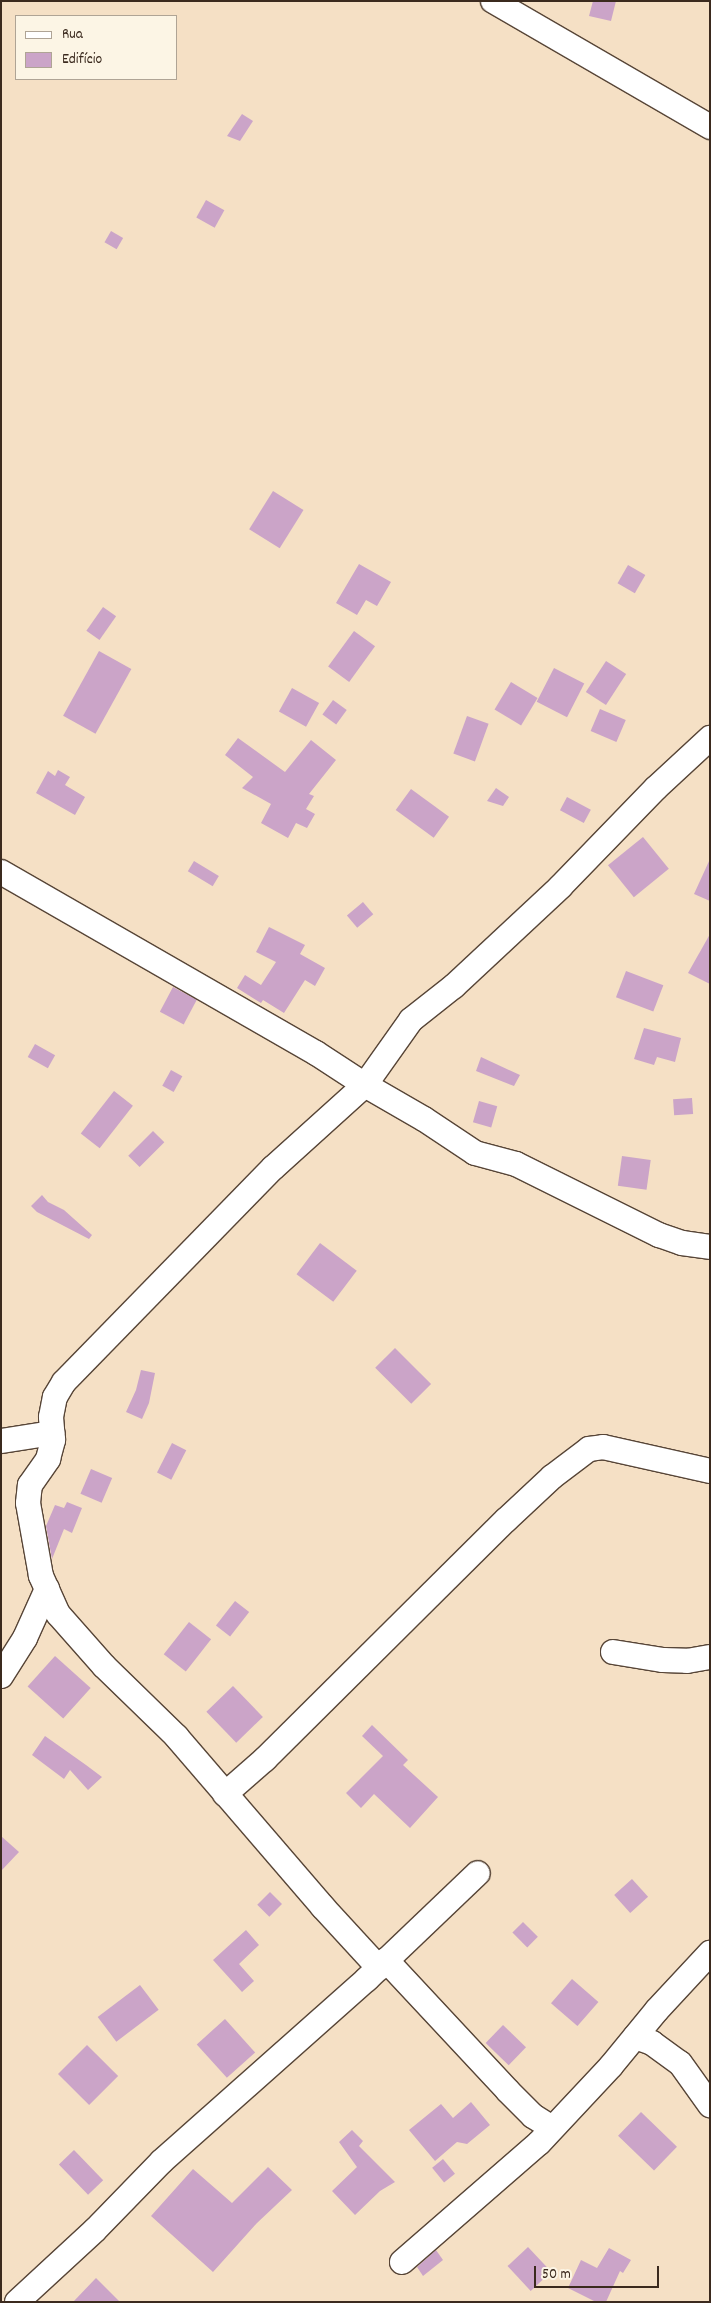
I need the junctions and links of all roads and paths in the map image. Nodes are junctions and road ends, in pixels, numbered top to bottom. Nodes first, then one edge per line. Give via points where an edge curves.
1 (493, 1) edge
2 (710, 127) edge
3 (710, 738) edge
4 (1, 872) edge
5 (365, 1085) junction
6 (710, 1247) edge
7 (52, 1433) junction
8 (1, 1441) edge
9 (710, 1471) edge
10 (47, 1589) junction
11 (613, 1652) dead end
12 (710, 1657) edge
13 (1, 1676) edge
14 (225, 1794) junction
15 (478, 1873) dead end
16 (710, 1953) edge
17 (382, 1964) junction
18 (635, 2037) junction
19 (710, 2105) edge
20 (552, 2128) junction
21 (402, 2262) dead end
22 (17, 2302) edge

1 - 2 street
3 - 5 street via 532,913 454,986 411,1020
4 - 5 street via 316,1053
5 - 6 street via 475,1153 516,1164 666,1238 682,1244
5 - 7 street via 273,1168 64,1382 55,1397
7 - 8 street
7 - 10 street via 48,1459 30,1485 28,1503 41,1576
9 - 14 street via 602,1447 589,1449 525,1502 265,1759
10 - 13 street via 25,1638
10 - 14 street via 58,1614 104,1666 176,1737
11 - 12 street via 662,1660 687,1661
14 - 17 street via 323,1907
15 - 17 street
16 - 18 street
17 - 20 street via 533,2116
17 - 22 street via 162,2161 95,2230
18 - 19 street via 652,2043 680,2063
18 - 20 street
20 - 21 street

